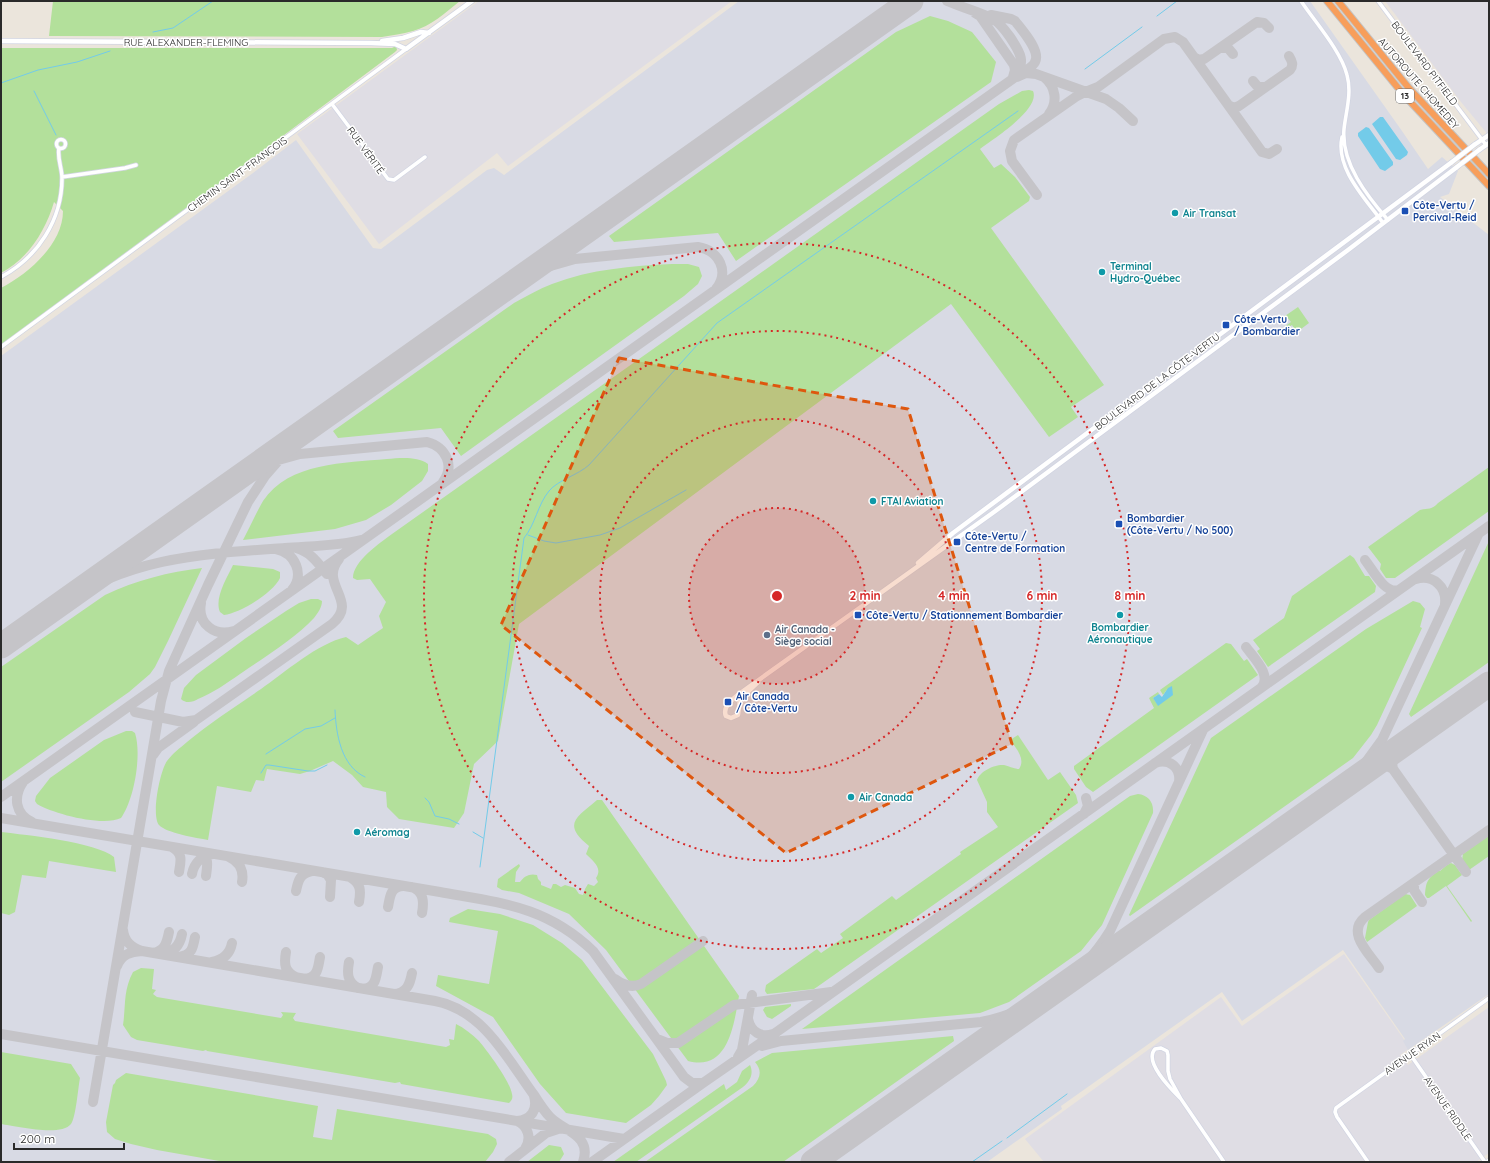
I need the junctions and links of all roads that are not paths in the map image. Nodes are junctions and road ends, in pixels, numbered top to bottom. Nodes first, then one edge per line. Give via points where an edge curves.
1 (472, 1) edge
2 (1301, 1) edge
3 (1327, 1) edge
4 (1338, 1) edge
5 (1378, 1) edge
6 (429, 33) junction
7 (1, 41) edge
8 (371, 42) junction
9 (406, 48) junction
10 (332, 104) junction
11 (1344, 128) junction
12 (1489, 135) edge
13 (1482, 140) junction
14 (1488, 144) edge
15 (59, 148) dead end
16 (425, 157) dead end
17 (136, 165) dead end
18 (1489, 174) edge
19 (62, 177) junction
20 (1489, 186) edge
21 (1383, 214) junction
22 (1378, 217) junction
23 (1388, 220) junction
24 (1382, 224) junction
25 (1, 277) edge
26 (1, 347) edge
27 (905, 574) junction
28 (758, 682) junction
29 (1489, 998) edge
30 (1410, 1054) junction
31 (1181, 1099) junction
32 (1224, 1162) edge
33 (1368, 1162) edge
34 (1487, 1162) edge

1 - 6 street, CHEMIN SAINT-FRANÇOIS
2 - 11 street via 1345,68 1349,93
3 - 20 highway, AUTOROUTE CHOMEDEY / 13 via 1403,94
4 - 18 highway, AUTOROUTE CHOMEDEY / 13 via 1378,52
5 - 13 street, BOULEVARD PITFIELD
6 - 8 street, RUE ALEXANDER-FLEMING via 421,32 403,38
6 - 9 street, CHEMIN SAINT-FRANÇOIS
7 - 8 street, RUE ALEXANDER-FLEMING
8 - 9 street, RUE ALEXANDER-FLEMING via 397,44
9 - 10 street, CHEMIN SAINT-FRANÇOIS
10 - 16 street, RUE VÉRITÉ via 388,179 394,180
10 - 26 street, CHEMIN SAINT-FRANÇOIS
11 - 21 street via 1345,146 1351,167
11 - 22 street via 1341,148 1345,168
12 - 13 street, BOULEVARD DE LA CÔTE-VERTU
13 - 14 street, BOULEVARD PITFIELD
13 - 21 street, BOULEVARD DE LA CÔTE-VERTU, bridge
14 - 23 street, BOULEVARD DE LA CÔTE-VERTU, bridge
15 - 19 street
17 - 19 street
19 - 25 street via 56,214 48,233 18,268
21 - 22 street, BOULEVARD DE LA CÔTE-VERTU
21 - 23 street
22 - 24 street
22 - 27 street, BOULEVARD DE LA CÔTE-VERTU via 996,501
23 - 24 street, BOULEVARD DE LA CÔTE-VERTU
24 - 27 street, BOULEVARD DE LA CÔTE-VERTU via 1001,507
27 - 28 street, BOULEVARD DE LA CÔTE-VERTU
28 - 28 street, BOULEVARD DE LA CÔTE-VERTU via 726,706 726,716 731,718 738,715 740,699
29 - 30 street, AVENUE RYAN
30 - 33 street, AVENUE RYAN via 1335,1109 1337,1117
30 - 34 street, AVENUE RIDDLE
31 - 31 street via 1169,1078 1168,1053 1164,1049 1155,1049 1152,1059 1158,1071
31 - 32 street

